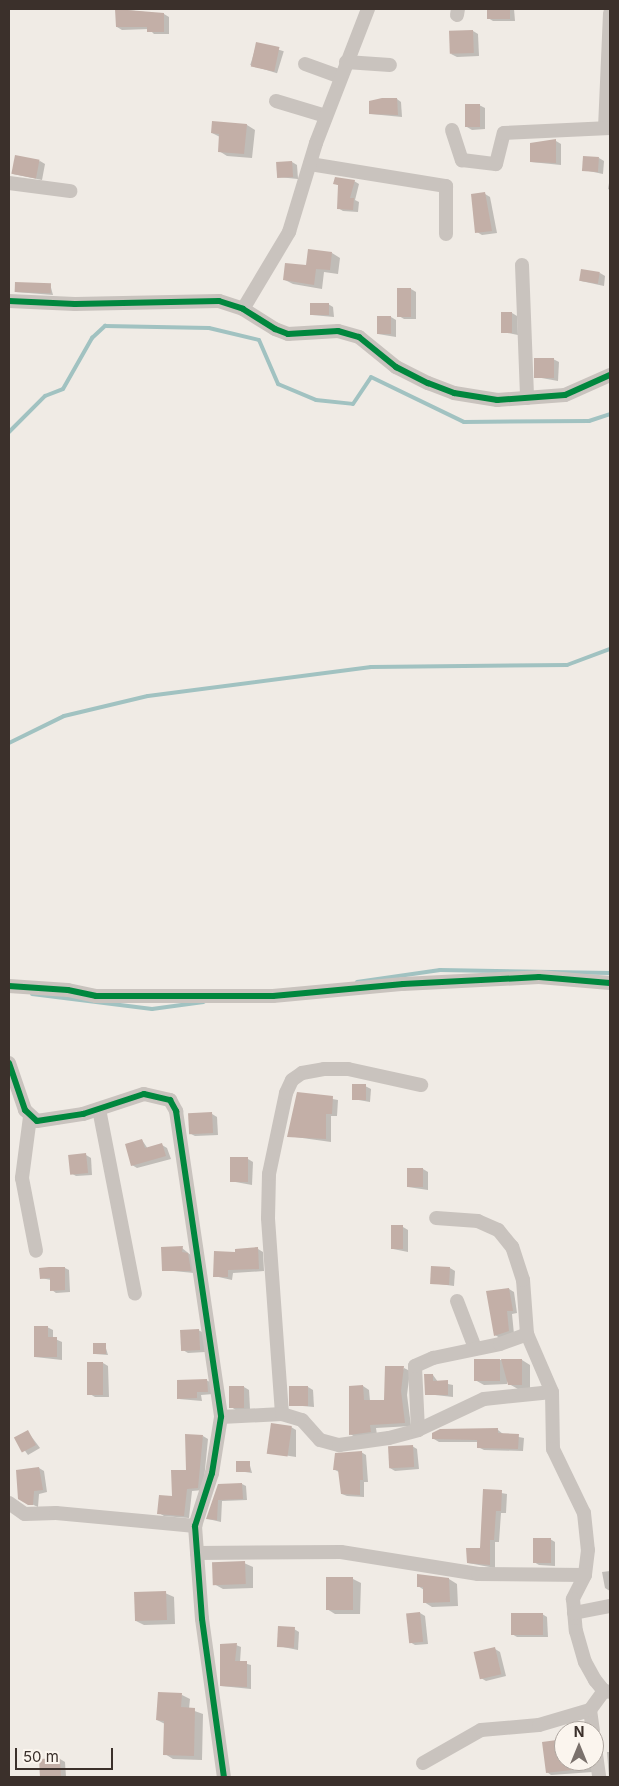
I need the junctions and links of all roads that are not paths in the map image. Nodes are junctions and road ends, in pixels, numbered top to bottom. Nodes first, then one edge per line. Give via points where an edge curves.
1 (368, 9) edge
2 (610, 13) edge
3 (346, 62) junction
4 (305, 64) dead end
5 (390, 64) dead end
6 (340, 77) junction
7 (276, 102) dead end
8 (326, 116) junction
9 (608, 128) edge
10 (452, 130) dead end
11 (310, 164) junction
12 (9, 183) edge
13 (70, 191) dead end
14 (446, 234) dead end
15 (522, 265) dead end
16 (9, 301) edge
17 (242, 310) junction
18 (610, 375) edge
19 (527, 398) junction
20 (610, 983) edge
21 (9, 986) edge
22 (9, 1062) edge
23 (421, 1084) dead end
24 (100, 1109) junction
25 (30, 1117) junction
26 (436, 1218) dead end
27 (36, 1251) dead end
28 (135, 1294) dead end
29 (457, 1301) dead end
30 (527, 1334) junction
31 (476, 1348) junction
32 (552, 1392) junction
33 (282, 1414) junction
34 (221, 1417) junction
35 (418, 1430) junction
36 (11, 1508) edge
37 (195, 1526) junction
38 (197, 1553) junction
39 (584, 1575) junction
40 (610, 1606) edge
41 (574, 1613) junction
42 (607, 1691) edge
43 (590, 1710) junction
44 (592, 1721) edge
45 (423, 1762) dead end
46 (224, 1777) edge

1 - 3 street
2 - 9 street
3 - 5 street
3 - 6 street
4 - 6 street
6 - 8 street
7 - 8 street
8 - 11 street
9 - 10 street via 504,133 496,164 462,160
11 - 14 street via 446,186
11 - 17 street via 289,232
12 - 13 street
15 - 19 street
16 - 17 street via 75,304 206,300
17 - 19 street via 288,334 338,331 359,337 396,367 454,393 497,400
18 - 19 street via 565,395
20 - 21 street via 539,977 403,984 273,996 96,996 68,990
22 - 25 street
23 - 33 street via 348,1069 324,1069 302,1073 292,1080 286,1093 270,1174 268,1218
24 - 25 street via 43,1122
24 - 28 street
24 - 34 street via 144,1094 170,1100 176,1111
25 - 27 street via 22,1178
26 - 30 street via 478,1221 498,1230 512,1247 523,1280
29 - 31 street
30 - 31 street
30 - 32 street
31 - 35 street via 433,1358 415,1366
32 - 35 street via 484,1399
32 - 39 street via 553,1449 584,1513 588,1550
33 - 34 street
33 - 35 street via 302,1420 320,1440 339,1445
34 - 37 street via 212,1474
36 - 37 street via 25,1514 56,1513
37 - 38 street
38 - 39 street via 341,1552 478,1574
38 - 46 street via 202,1619
39 - 41 street via 573,1599
40 - 41 street
41 - 42 street via 585,1662
42 - 43 street
43 - 44 street
43 - 45 street via 539,1725 481,1730

